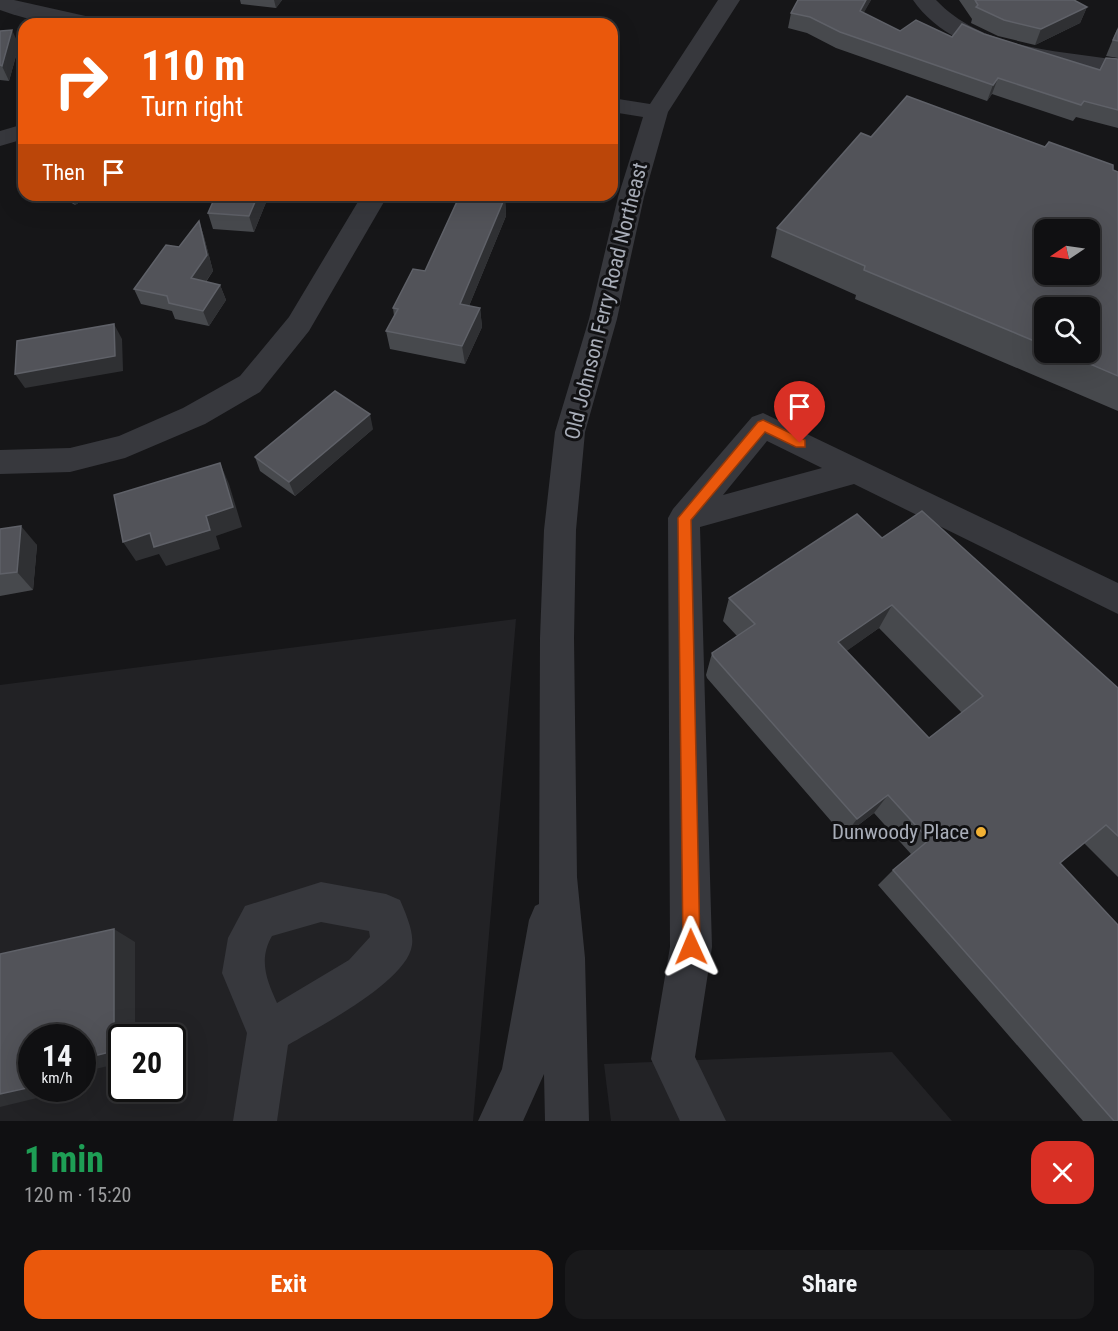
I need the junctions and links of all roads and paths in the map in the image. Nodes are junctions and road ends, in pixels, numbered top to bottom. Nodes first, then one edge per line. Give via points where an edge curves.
1 (729, 0) edge
2 (924, 0) edge
3 (0, 2) edge
4 (62, 18) edge
5 (1118, 67) edge
6 (618, 106) edge
7 (656, 112) junction
8 (18, 132) edge
9 (0, 139) edge
10 (372, 201) edge
11 (0, 462) edge
12 (856, 471) junction
13 (684, 518) junction
14 (1118, 599) edge
15 (556, 877) junction
16 (268, 1033) dead end
17 (255, 1121) edge
18 (500, 1121) edge
19 (567, 1121) edge
20 (704, 1121) edge

1 - 7 street, Old Johnson Ferry Road Northeast
2 - 5 street via 950,25 986,40
3 - 4 street
6 - 7 street
7 - 15 street, Old Johnson Ferry Road Northeast via 570,432 560,530
8 - 9 street
10 - 11 street via 300,324 250,384 194,416 125,446 70,460
12 - 13 street
12 - 13 street via 763,425
12 - 14 street
13 - 20 street via 691,947 673,1059
15 - 18 street, Old Johnson Ferry Road Northeast via 523,1072
15 - 19 street, Old Johnson Ferry Road Northeast via 564,958
16 - 17 street

